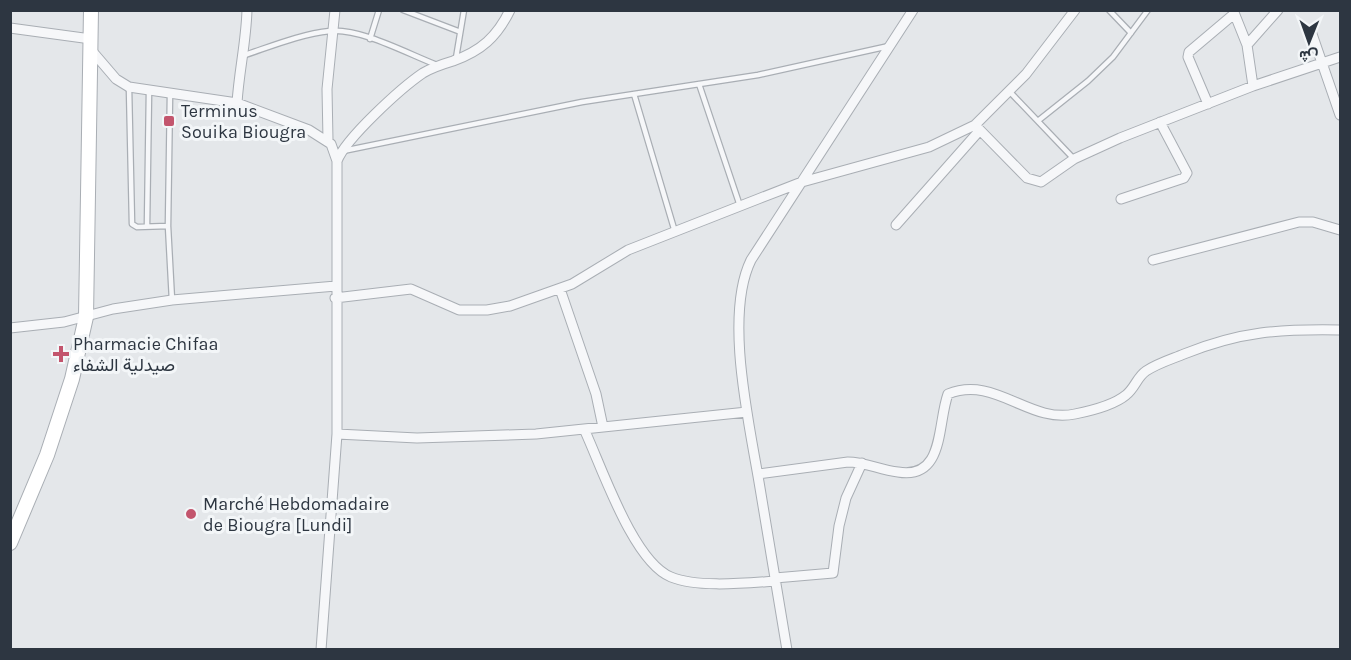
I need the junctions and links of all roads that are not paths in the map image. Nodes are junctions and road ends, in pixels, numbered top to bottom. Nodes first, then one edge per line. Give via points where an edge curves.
1 (91, 10) edge
2 (247, 10) edge
3 (335, 10) edge
4 (379, 10) edge
5 (403, 10) edge
6 (464, 10) edge
7 (510, 10) edge
8 (913, 10) edge
9 (1075, 10) edge
10 (1109, 10) edge
11 (1148, 10) edge
12 (1278, 10) edge
13 (1233, 12) edge
14 (10, 28) edge
15 (331, 31) junction
16 (458, 31) junction
17 (1131, 33) junction
18 (1312, 34) dead end
19 (370, 39) junction
20 (91, 45) junction
21 (891, 45) junction
22 (1247, 45) junction
23 (245, 55) junction
24 (1341, 57) edge
25 (456, 60) junction
26 (1322, 63) junction
27 (437, 66) junction
28 (699, 84) junction
29 (1253, 86) junction
30 (129, 87) junction
31 (149, 90) junction
32 (170, 92) junction
33 (1010, 92) junction
34 (634, 94) junction
35 (237, 103) junction
36 (1208, 104) junction
37 (1341, 115) edge
38 (1039, 120) junction
39 (1160, 123) junction
40 (978, 128) junction
41 (328, 140) junction
42 (339, 157) junction
43 (1074, 159) junction
44 (802, 182) junction
45 (1121, 199) dead end
46 (740, 206) junction
47 (896, 225) dead end
48 (147, 226) junction
49 (168, 226) junction
50 (1341, 230) edge
51 (676, 232) junction
52 (1153, 260) dead end
53 (336, 286) junction
54 (560, 289) junction
55 (335, 298) junction
56 (172, 300) junction
57 (86, 317) junction
58 (10, 328) edge
59 (1341, 330) edge
60 (747, 412) junction
61 (603, 427) junction
62 (584, 429) junction
63 (336, 434) junction
64 (862, 463) junction
65 (758, 474) junction
66 (10, 543) edge
67 (775, 579) junction
68 (321, 650) edge
69 (787, 650) edge

1 - 20 street
2 - 23 street
3 - 15 street
4 - 19 lane
5 - 16 lane
6 - 16 lane
7 - 25 street via 492,40
8 - 21 street
9 - 33 street
10 - 17 lane
11 - 17 lane
12 - 22 street
13 - 22 street
13 - 36 street via 1189,52
14 - 20 street
15 - 19 lane
15 - 23 lane
15 - 41 street
16 - 25 lane
17 - 38 lane via 1088,81
18 - 26 street
19 - 27 lane
20 - 30 street via 116,79
20 - 57 street
21 - 28 lane via 759,75
21 - 44 street
22 - 29 street
23 - 35 street via 239,69
24 - 26 street
25 - 27 street
26 - 29 street
26 - 37 street
27 - 42 street via 412,83
28 - 34 lane
28 - 46 lane
29 - 36 street
30 - 31 street
30 - 48 lane via 132,224
31 - 32 street
31 - 48 lane
32 - 35 street
32 - 49 lane
33 - 38 lane
33 - 40 street
34 - 42 lane via 514,114
34 - 51 lane
35 - 41 street
36 - 39 street
38 - 43 lane
39 - 43 street
39 - 45 street via 1187,173 1184,178
40 - 43 street via 1027,178 1036,182 1048,179
40 - 44 street via 929,147
40 - 47 street
41 - 42 street
42 - 53 street
44 - 46 street
44 - 60 street via 751,260 741,283
46 - 51 street
48 - 49 lane
49 - 56 lane
50 - 52 street via 1299,222
51 - 54 street via 628,250
53 - 55 street
53 - 56 street
54 - 55 street via 510,306 470,311 446,306 411,289
54 - 61 street via 596,394
55 - 63 street
56 - 57 street
57 - 58 street
57 - 66 street via 72,379 47,455
59 - 64 street via 1260,331 1212,343 1145,371 1126,395 1114,402 1076,414 1051,416 988,390 954,392 948,394 937,444 924,470 906,473
60 - 61 street
60 - 65 street
61 - 62 street
62 - 63 street via 471,437
62 - 67 street via 636,542 661,571 669,577 692,581
63 - 68 street
64 - 65 street
64 - 67 street via 846,498 832,573
65 - 67 street
67 - 69 street

